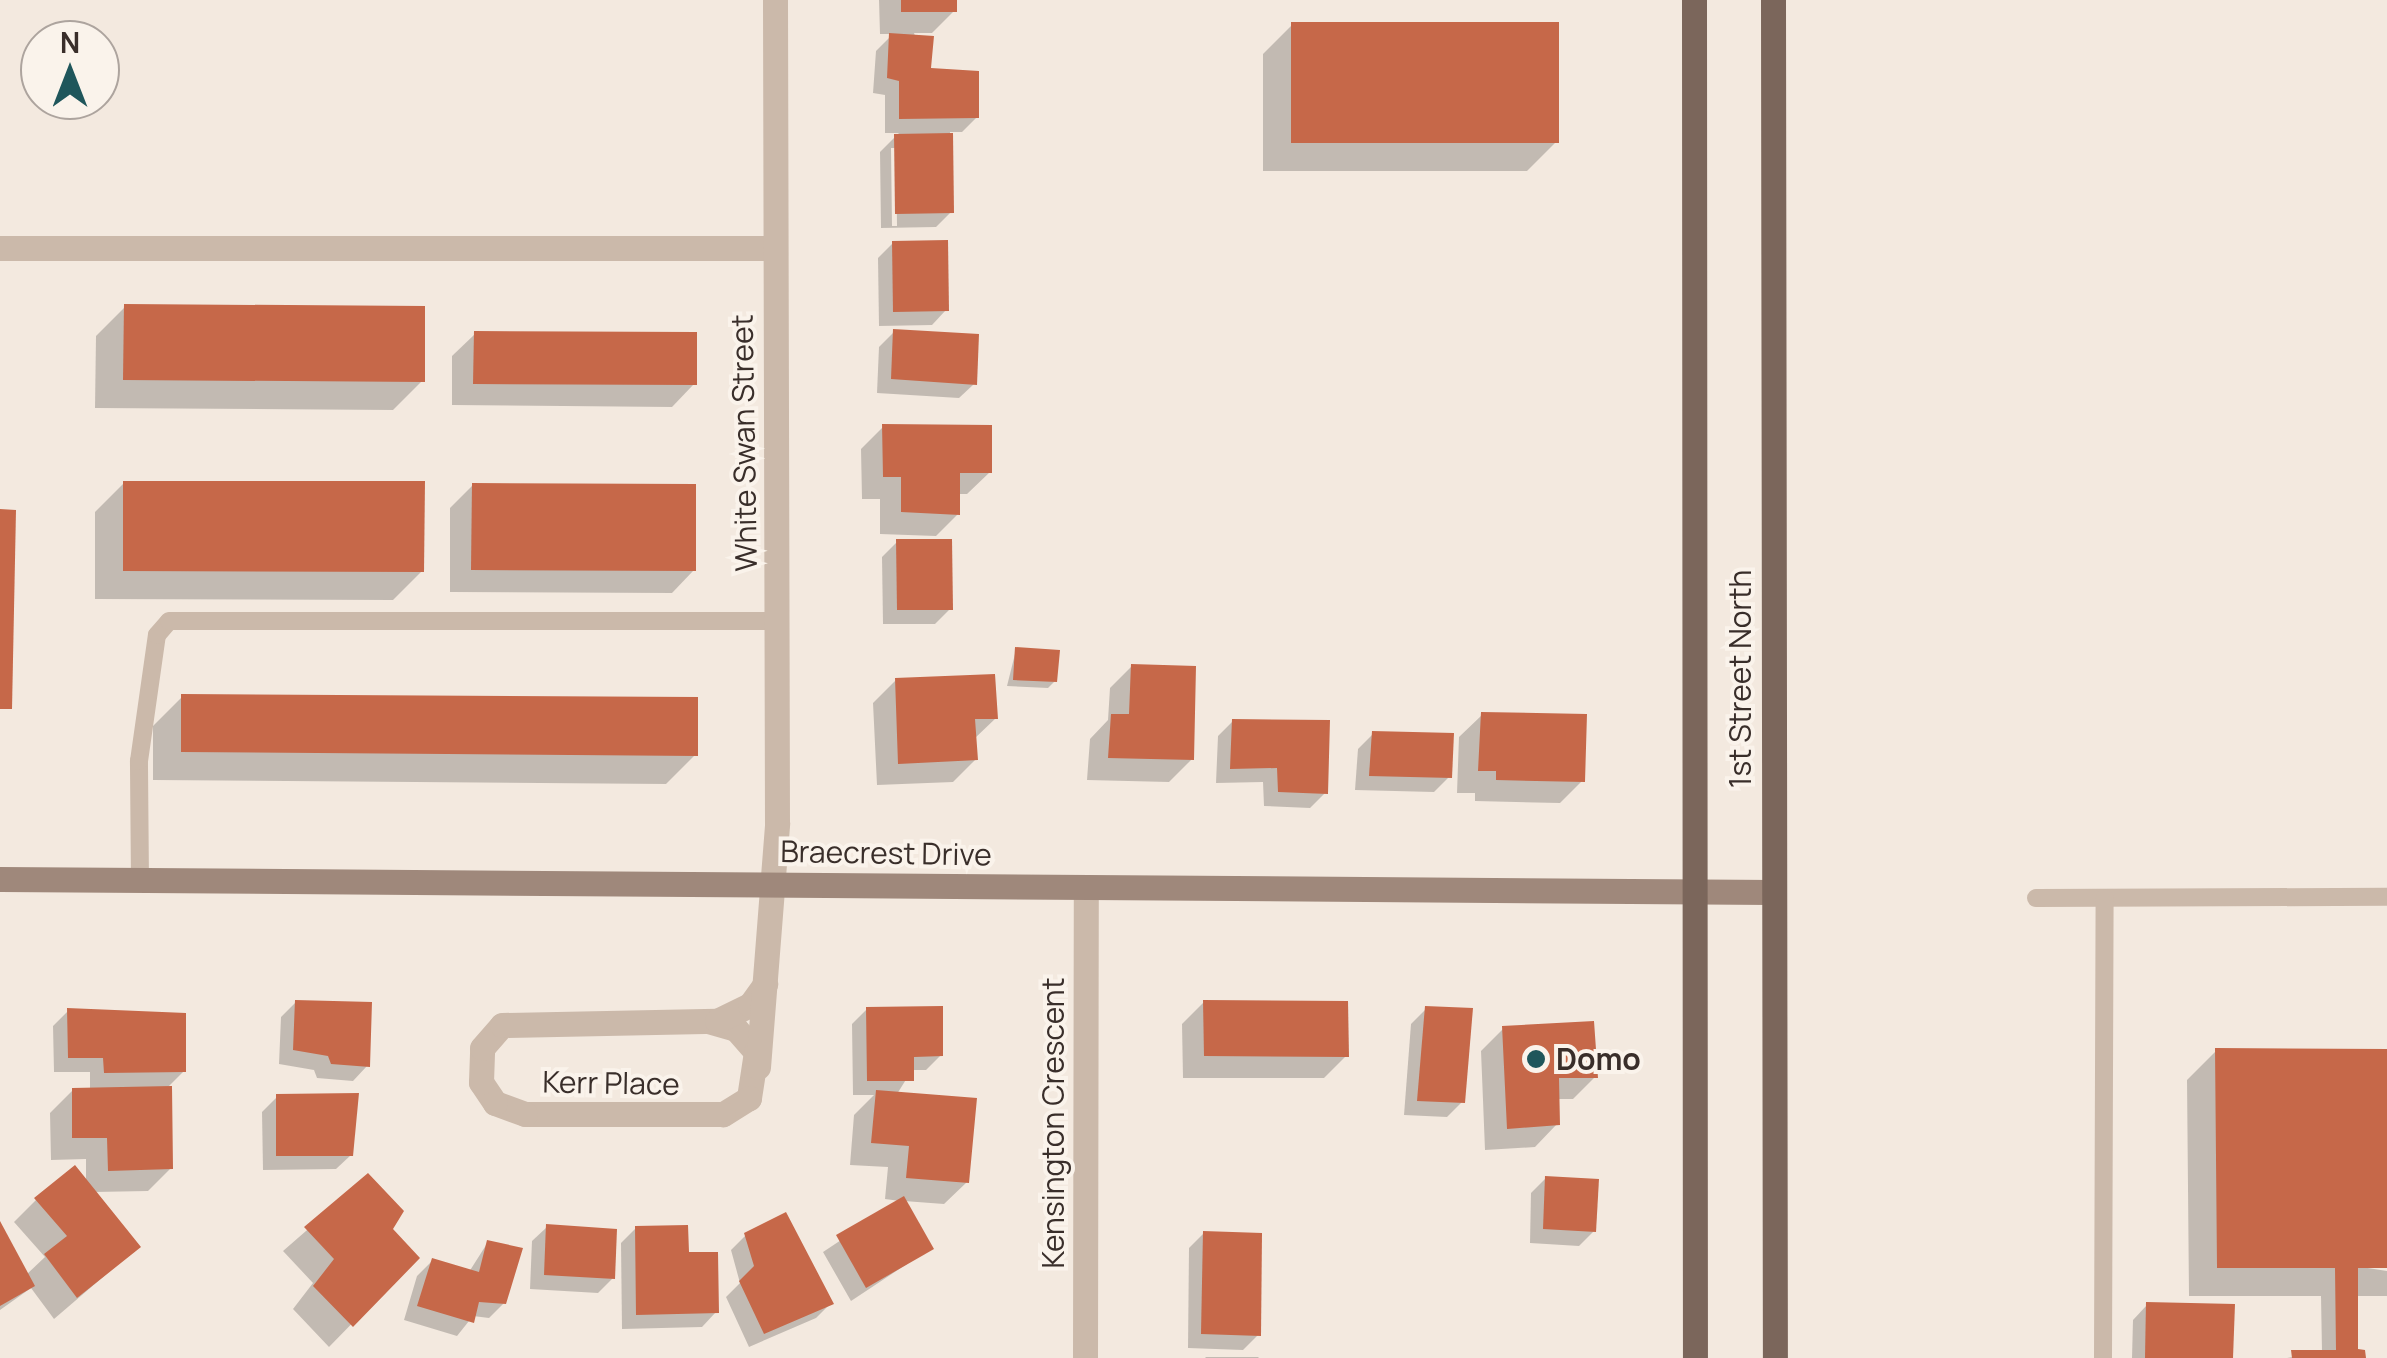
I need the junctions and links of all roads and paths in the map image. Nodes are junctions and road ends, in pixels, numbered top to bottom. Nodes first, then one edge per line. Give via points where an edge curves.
1 (775, 0) edge
2 (1694, 0) edge
3 (1774, 0) edge
4 (0, 248) edge
5 (774, 248) junction
6 (780, 622) junction
7 (0, 878) edge
8 (140, 882) junction
9 (775, 884) junction
10 (1086, 887) junction
11 (1695, 892) junction
12 (1772, 892) junction
13 (2387, 897) edge
14 (2036, 898) dead end
15 (2105, 898) junction
16 (766, 979) junction
17 (708, 1021) junction
18 (758, 1067) junction
19 (1085, 1358) edge
20 (1695, 1358) edge
21 (1774, 1358) edge
22 (2103, 1358) edge

1 - 5 street, White Swan Street
2 - 11 main road, 1st Street North
3 - 12 main road, 1st Street North
4 - 5 street
5 - 6 street, White Swan Street
6 - 8 lane via 169,621 156,634 139,761
6 - 9 street, White Swan Street
7 - 8 street, Braecrest Drive
8 - 9 street, Braecrest Drive
9 - 10 street, Braecrest Drive
9 - 16 street, Kerr Place
10 - 11 street, Braecrest Drive
10 - 19 street, Kensington Crescent
11 - 12 street, Braecrest Drive
11 - 20 main road, 1st Street North
12 - 21 main road, 1st Street North
13 - 15 lane
14 - 15 lane
15 - 22 lane
16 - 17 street, Kerr Place via 750,1005
16 - 18 street, Kerr Place
17 - 18 street, Kerr Place via 748,1037
17 - 18 street, Kerr Place via 512,1022 482,1048 480,1082 495,1103 525,1114 705,1116 738,1109 749,1098

